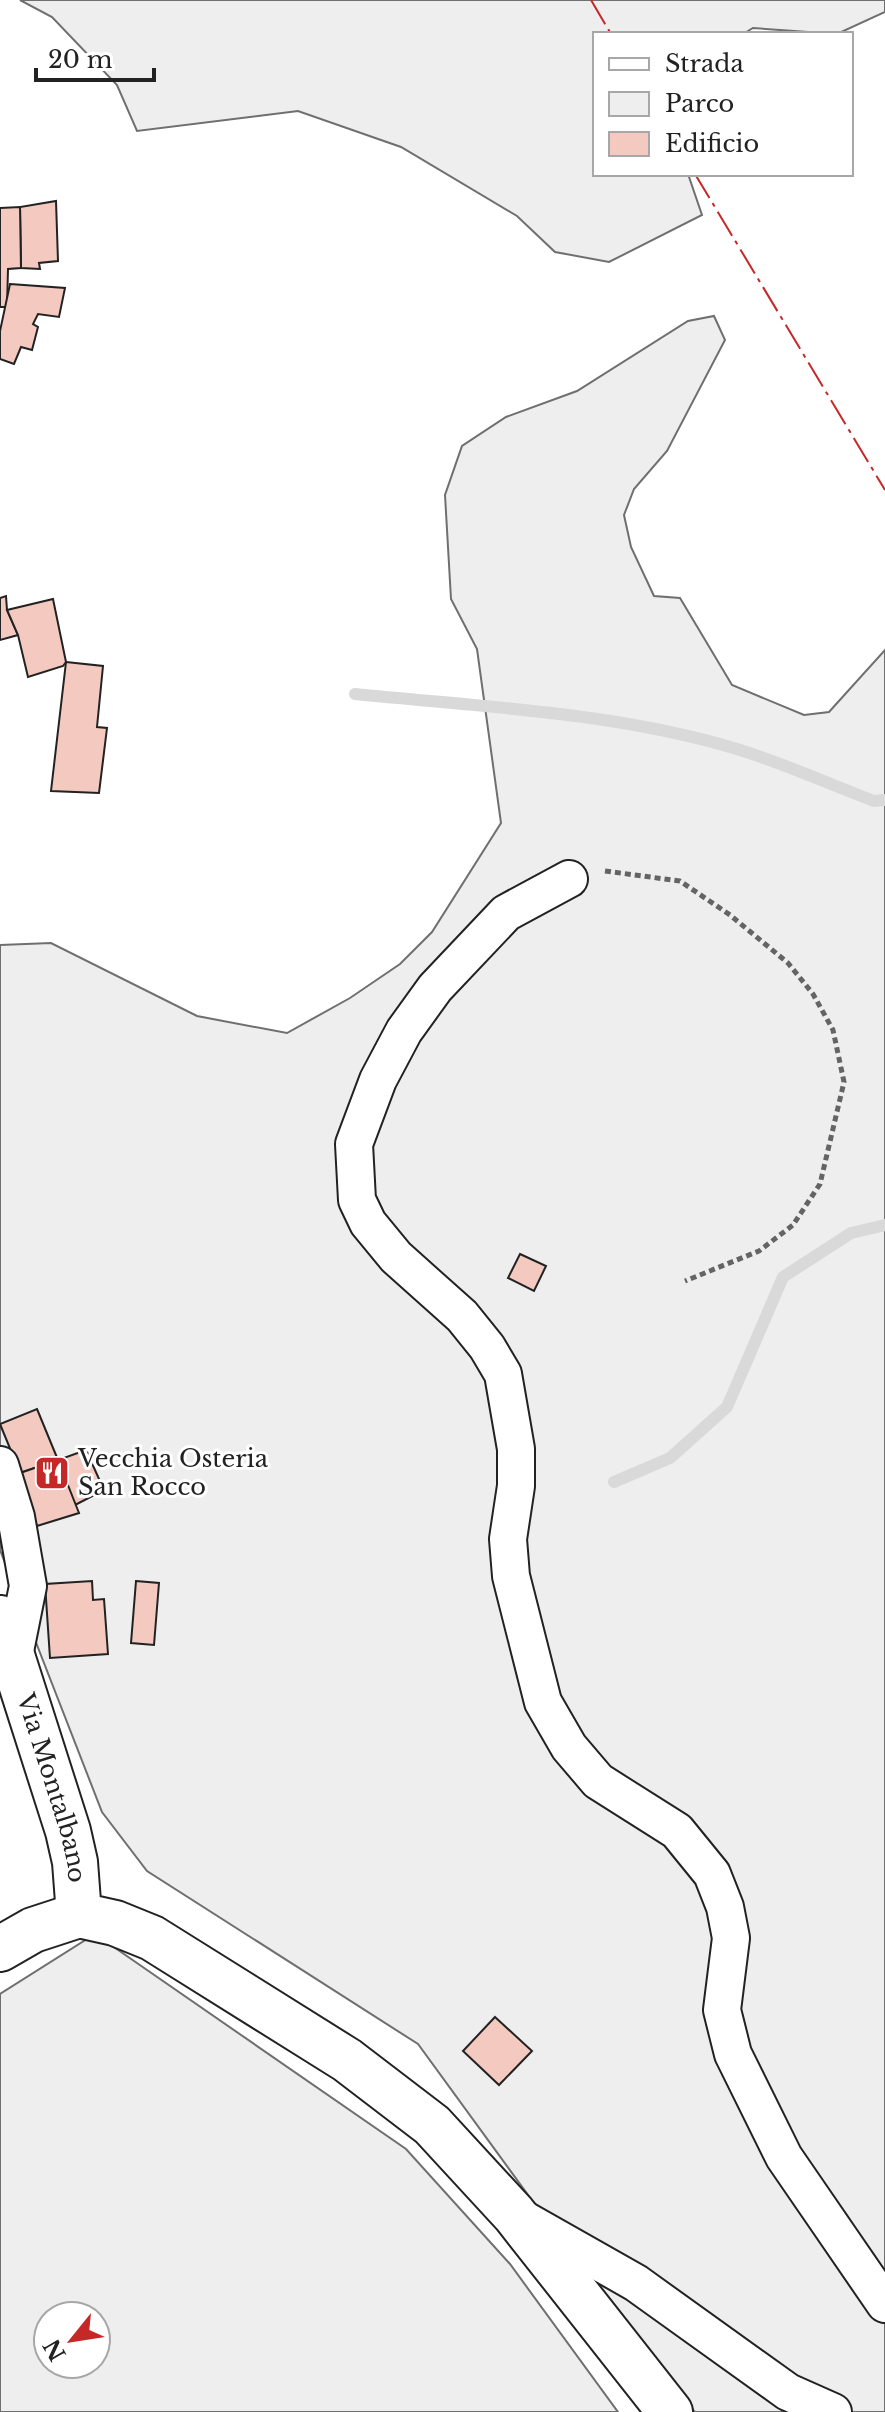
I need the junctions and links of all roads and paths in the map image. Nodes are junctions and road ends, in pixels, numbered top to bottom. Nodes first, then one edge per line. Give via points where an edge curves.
1 (569, 879) joint
2 (685, 1281) dead end
3 (0, 1465) edge
4 (7, 1637) edge
5 (79, 1915) junction
6 (0, 1949) edge
7 (514, 2214) junction
8 (885, 2304) edge
9 (670, 2412) edge
10 (833, 2412) edge

1 - 2 path via 596,871 680,881 788,963 833,1030 844,1082 820,1184 793,1225 759,1251
1 - 8 street via 506,913 435,988 404,1031 354,1144 357,1200 396,1257 462,1316 503,1374 516,1449 508,1539 511,1576 543,1702 569,1747 598,1781 677,1831 712,1874 731,1938 722,2010 733,2054 784,2157
3 - 4 street via 28,1586
4 - 5 street, Via Montalbano via 68,1831
5 - 6 street via 33,1930
5 - 7 street via 152,1938 347,2060 432,2125
7 - 9 street
7 - 10 street via 636,2283 788,2392

